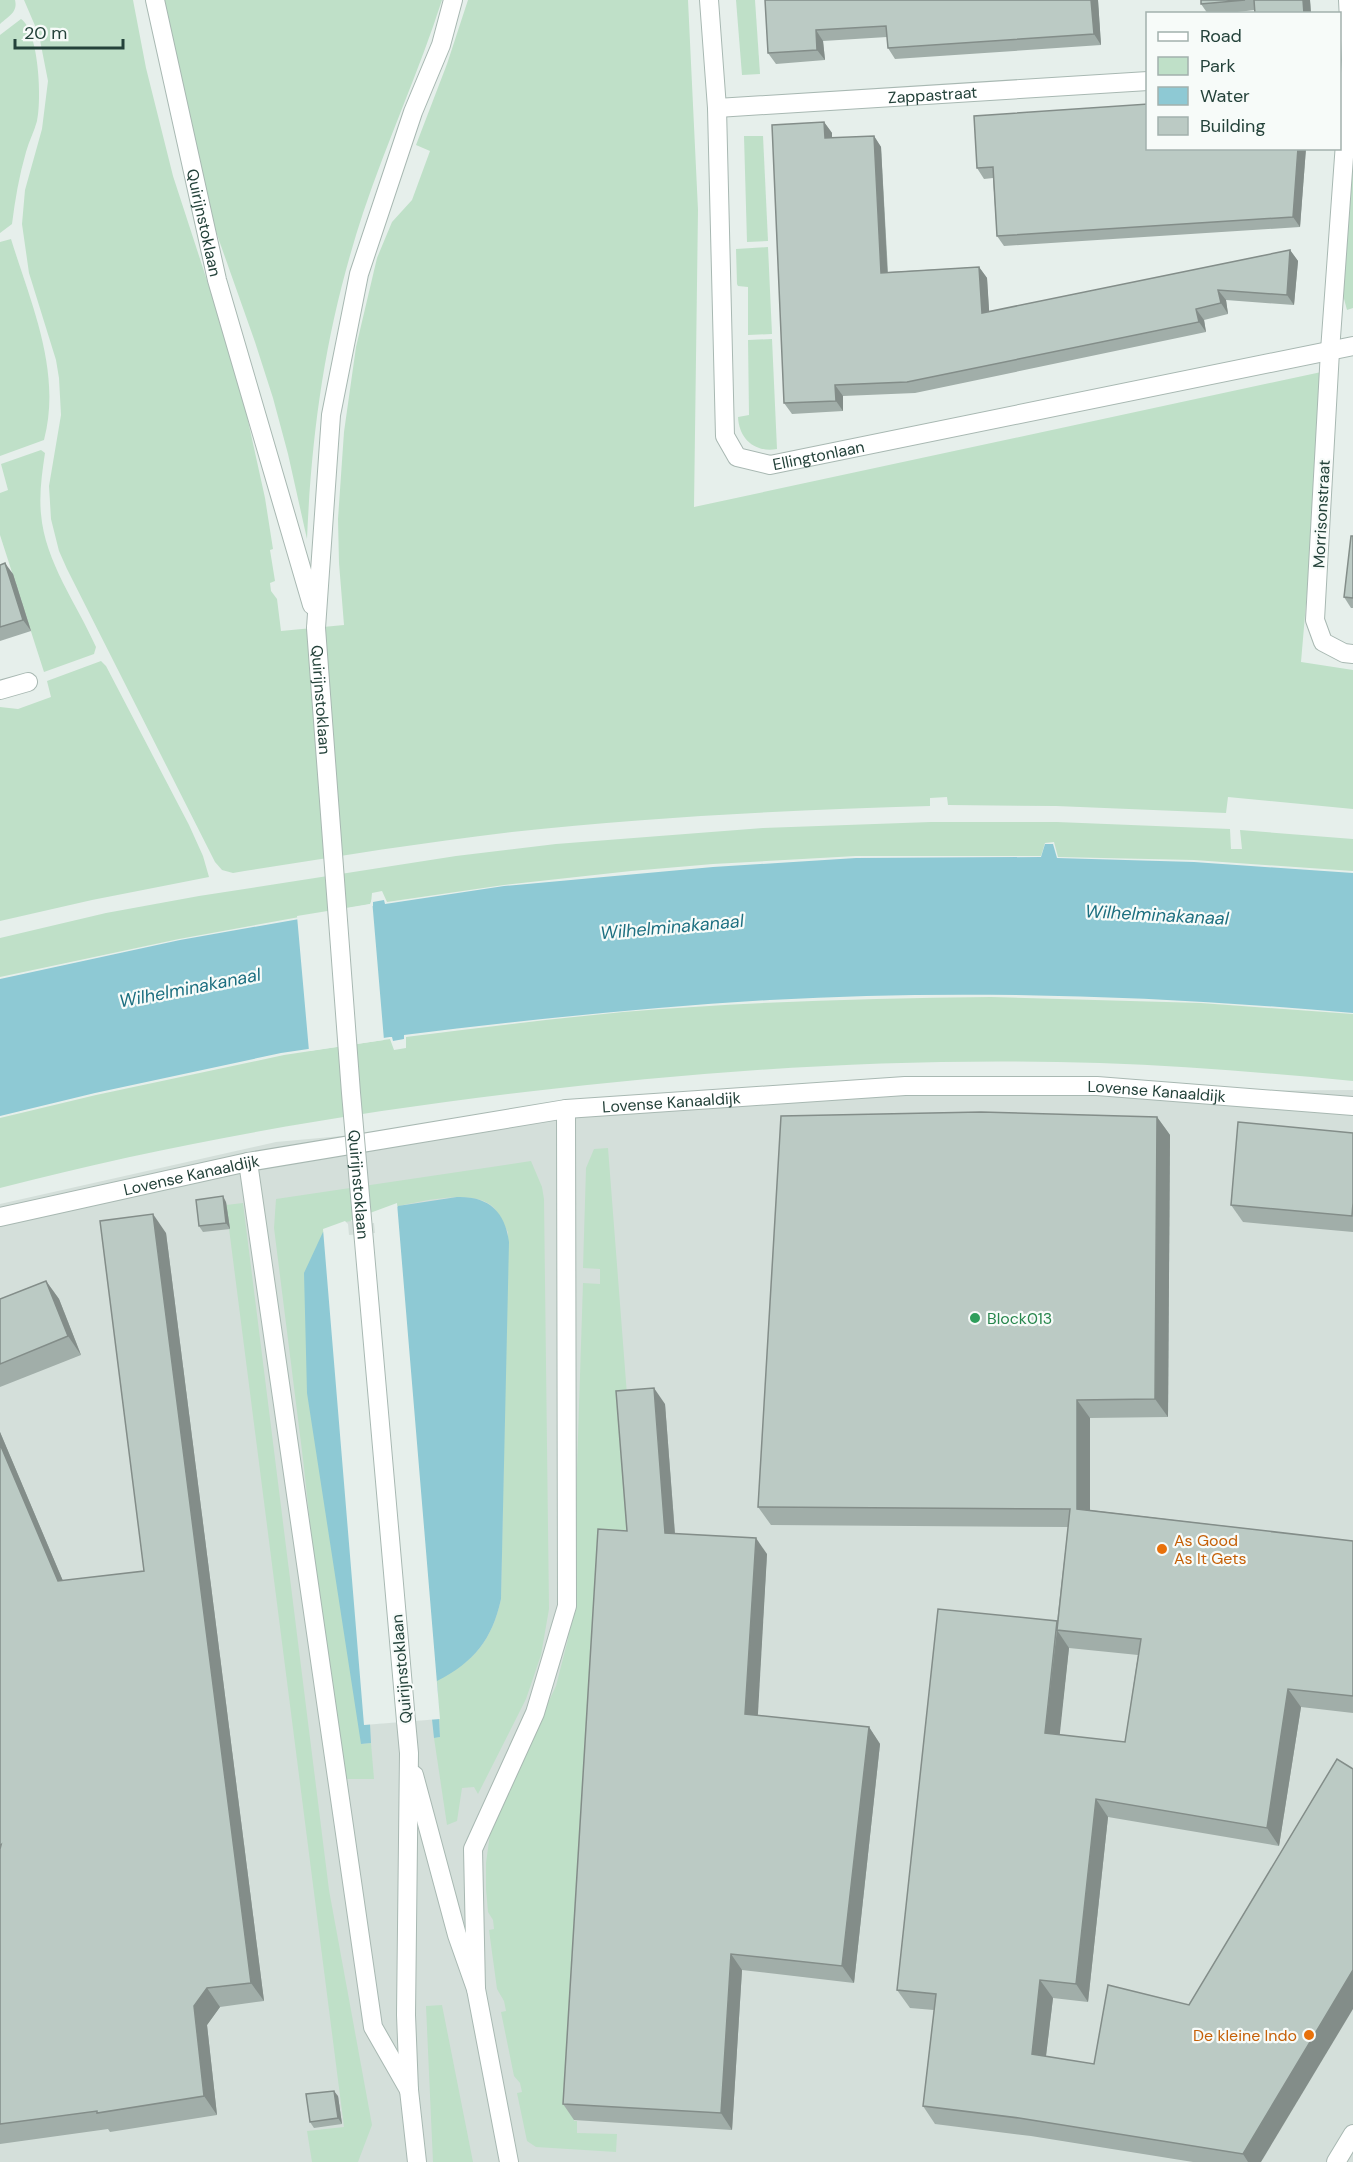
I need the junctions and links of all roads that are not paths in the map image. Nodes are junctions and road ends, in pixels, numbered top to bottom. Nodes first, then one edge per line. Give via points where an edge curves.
1 (155, 0) edge
2 (453, 0) edge
3 (709, 0) edge
4 (1348, 0) edge
5 (1345, 61) edge
6 (1146, 81) edge
7 (717, 108) junction
8 (1341, 138) edge
9 (1340, 150) edge
10 (1353, 346) edge
11 (1330, 351) junction
12 (316, 622) junction
13 (1353, 654) edge
14 (28, 682) dead end
15 (0, 690) edge
16 (1353, 1106) edge
17 (566, 1109) junction
18 (248, 1162) junction
19 (0, 1217) edge
20 (409, 1753) junction
21 (476, 1989) junction
22 (409, 2090) junction
23 (1353, 2134) edge
24 (417, 2162) edge
25 (510, 2162) edge
26 (1336, 2162) edge

1 - 12 street, Quirijnstoklaan via 216,280
2 - 12 street, Quirijnstoklaan via 441,45 413,111 359,274 331,415
3 - 7 street, Ellingtonlaan
4 - 5 street, Morrisonstraat
5 - 8 street, Morrisonstraat
6 - 7 street, Zappastraat
7 - 11 street, Ellingtonlaan via 725,436 737,458 770,465
9 - 11 street, Morrisonstraat
10 - 11 street, Ellingtonlaan
11 - 13 street, Morrisonstraat via 1315,620 1323,642
12 - 20 street, Quirijnstoklaan, bridge via 351,1093
14 - 15 street
16 - 17 street, Lovense Kanaaldijk via 1097,1086 905,1086
17 - 18 street, Lovense Kanaaldijk
17 - 21 street, Quirijnstoklaan via 567,1606 535,1713 473,1849
18 - 19 street, Lovense Kanaaldijk
18 - 22 street, Quirijnstoklaan via 373,2027
20 - 21 street, Quirijnstoklaan via 457,1935
20 - 22 street, Quirijnstoklaan
21 - 25 street, Quirijnstoklaan
22 - 24 street, Quirijnstoklaan
23 - 26 street

